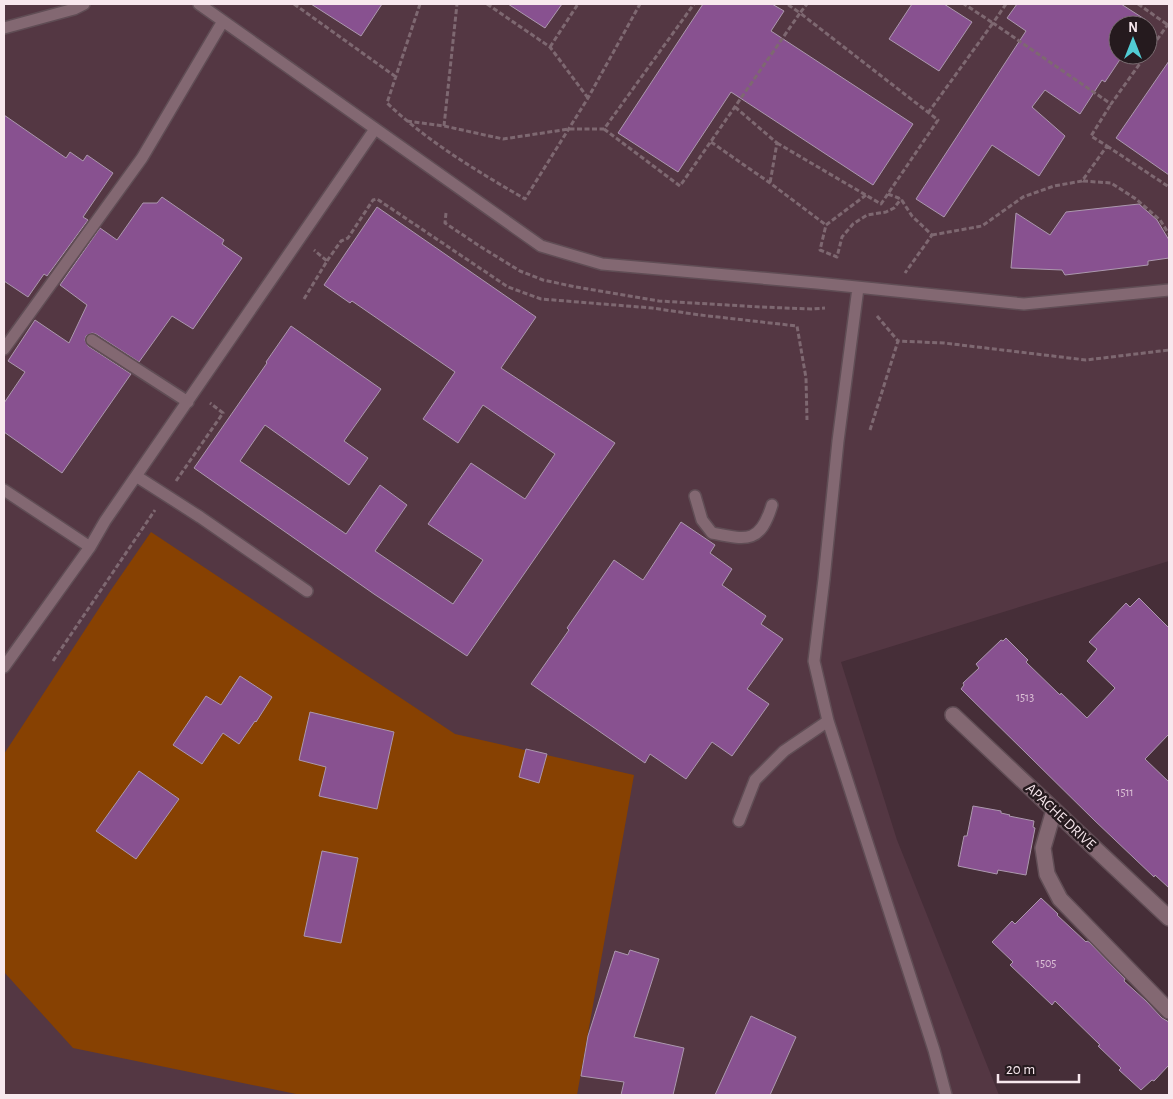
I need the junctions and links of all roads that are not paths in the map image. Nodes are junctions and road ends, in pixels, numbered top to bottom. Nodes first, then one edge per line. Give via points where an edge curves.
1 (84, 4) edge
2 (199, 4) edge
3 (223, 21) junction
4 (4, 28) edge
5 (375, 129) junction
6 (858, 288) junction
7 (1169, 290) edge
8 (92, 340) dead end
9 (4, 349) edge
10 (188, 402) junction
11 (136, 476) junction
12 (4, 490) edge
13 (695, 496) dead end
14 (772, 506) dead end
15 (90, 548) junction
16 (307, 591) dead end
17 (4, 667) edge
18 (953, 715) dead end
19 (828, 721) junction
20 (1054, 810) junction
21 (739, 821) dead end
22 (1169, 918) edge
23 (1169, 1011) edge
24 (946, 1095) edge

1 - 4 lane
2 - 3 lane
3 - 5 lane
3 - 9 lane via 142,158
5 - 6 lane via 541,246 602,264
5 - 10 lane
6 - 7 lane via 1024,304
6 - 19 lane via 814,661
8 - 10 lane
10 - 11 lane
11 - 15 lane
11 - 16 lane
12 - 15 lane
13 - 14 lane via 702,520 712,533 741,538 757,534 768,519
15 - 17 lane
18 - 20 street, APACHE DRIVE
19 - 21 lane via 784,750 755,780
19 - 24 lane
20 - 22 street, APACHE DRIVE
20 - 23 street via 1043,848 1047,874 1060,899

